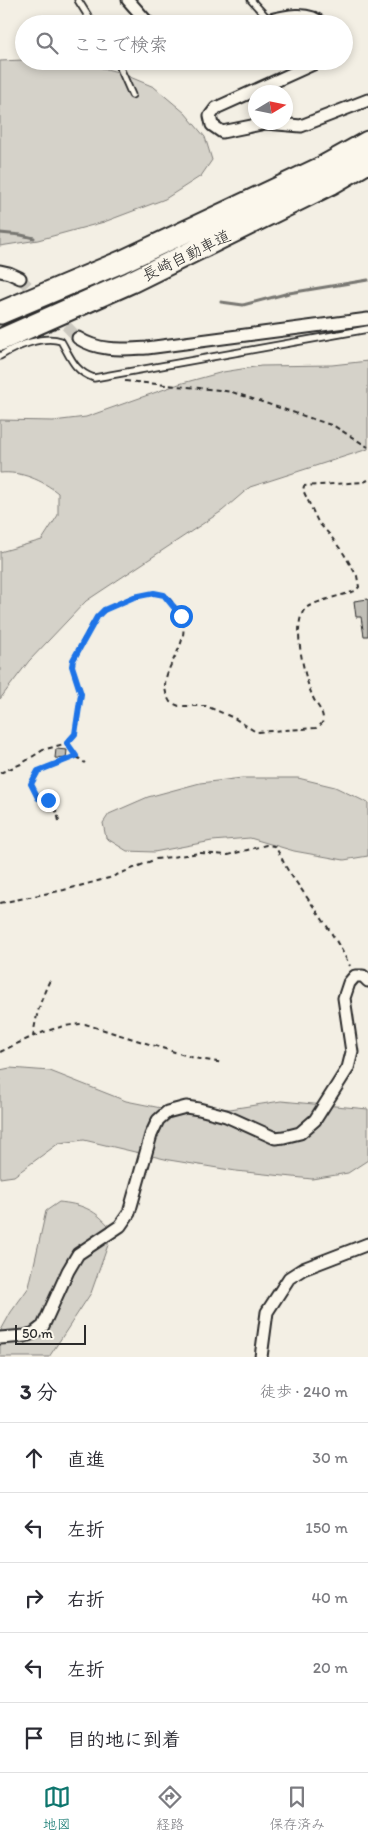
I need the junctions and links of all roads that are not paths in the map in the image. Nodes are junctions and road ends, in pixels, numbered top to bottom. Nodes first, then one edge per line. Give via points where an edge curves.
1 (78, 0) edge
2 (128, 0) edge
3 (251, 0) edge
4 (87, 15) edge
5 (141, 15) edge
6 (265, 15) edge
7 (121, 70) edge
8 (300, 70) edge
9 (132, 95) dead end
10 (368, 100) edge
11 (368, 142) edge
12 (368, 162) edge
13 (0, 271) edge
14 (20, 278) tunnel mouth
15 (0, 313) edge
16 (368, 319) edge
17 (368, 329) edge
18 (78, 338) tunnel mouth
19 (0, 340) edge
20 (0, 356) edge
21 (368, 981) edge
22 (368, 1244) edge
23 (0, 1338) edge
24 (261, 1357) edge

1 - 4 lane
2 - 5 street
3 - 6 lane
7 - 9 lane
8 - 10 street via 216,108 210,116 212,125 222,132 266,123 301,126
11 - 15 highway, 長崎自動車道 via 324,167 139,254
12 - 19 highway, 長崎自動車道 via 332,183 130,282
13 - 14 street
16 - 18 street via 147,348 111,350 88,345
17 - 20 lane via 94,378 76,368 61,341 52,338
21 - 23 street via 363,976 355,976 349,983 344,998 352,1052 348,1068 315,1120 300,1133 275,1138 199,1108 186,1107 168,1112 158,1120 150,1135 129,1213 120,1226 78,1254 43,1326 25,1336
22 - 24 street via 303,1269 289,1278 267,1312

